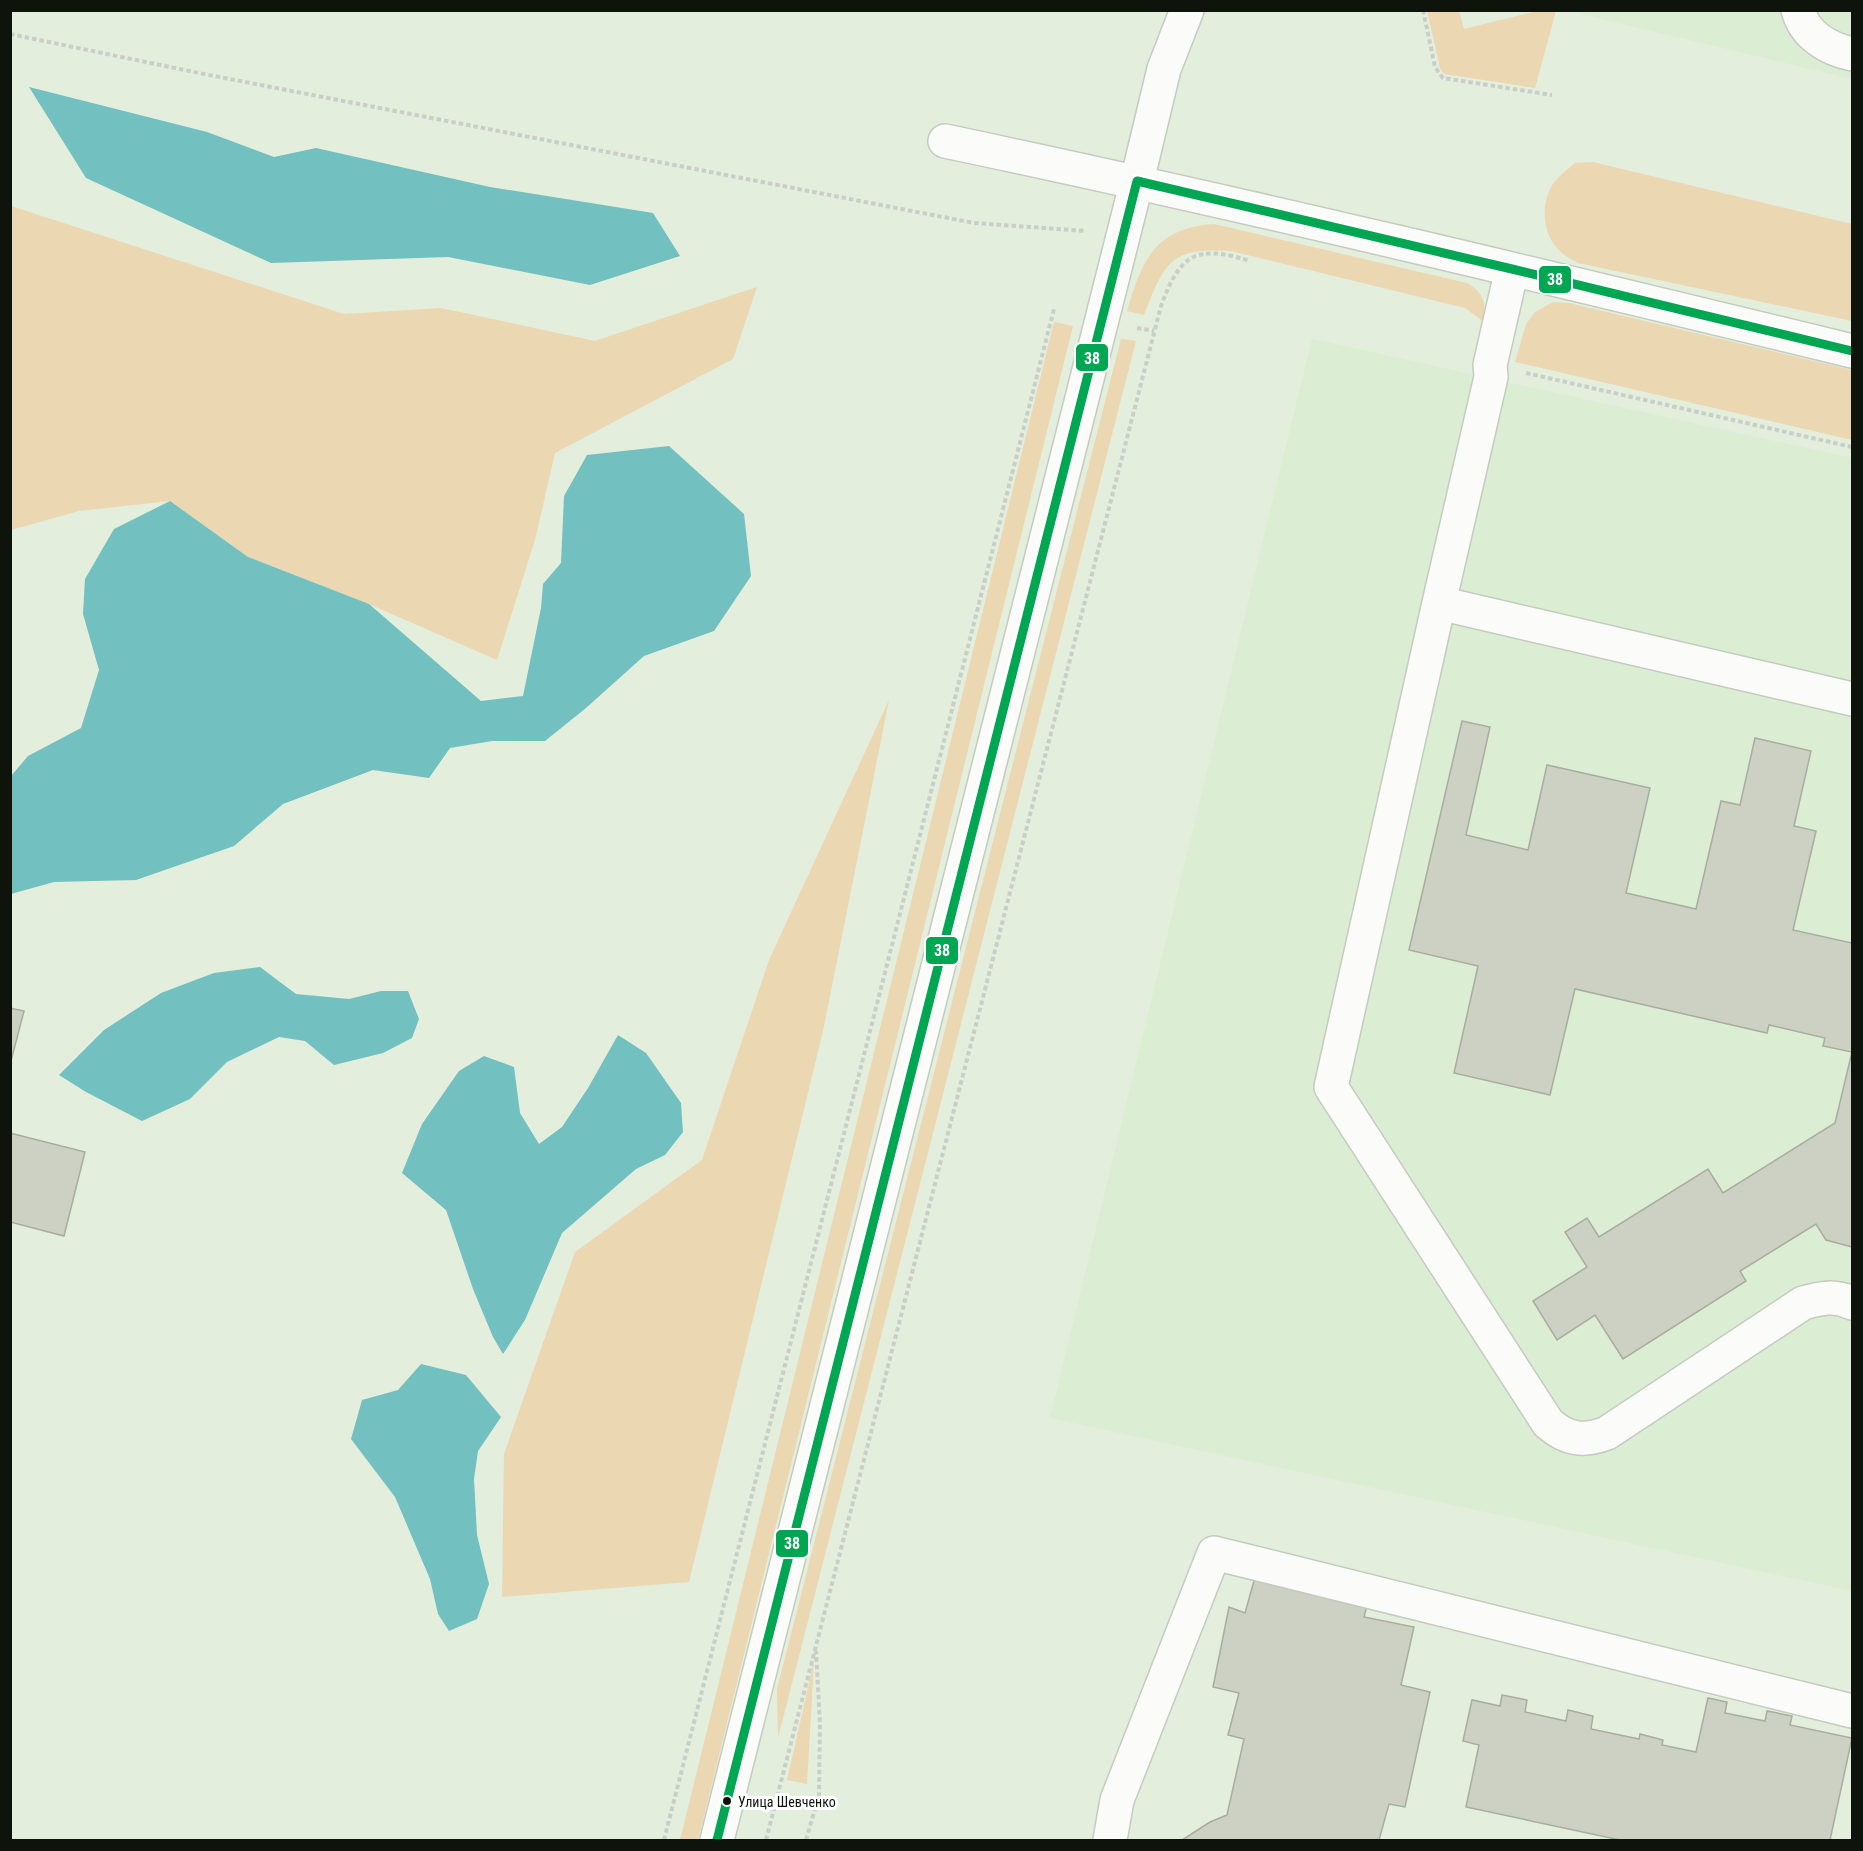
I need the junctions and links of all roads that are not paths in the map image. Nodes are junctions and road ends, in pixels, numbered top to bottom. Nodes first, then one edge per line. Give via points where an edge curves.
1 (1187, 10) edge
2 (1798, 10) edge
3 (1852, 54) edge
4 (945, 141) dead end
5 (1137, 181) junction
6 (1512, 268) junction
7 (1852, 351) edge
8 (1439, 603) junction
9 (1852, 699) edge
10 (1852, 1303) edge
11 (1852, 1711) edge
12 (717, 1840) edge
13 (1110, 1840) edge

1 - 5 street via 1164,69
2 - 3 street via 1809,31 1821,42
4 - 5 street
5 - 6 street
5 - 12 street
6 - 7 street
6 - 8 street
8 - 9 street
8 - 10 street via 1331,1088 1548,1423 1560,1433 1593,1439 1607,1433 1803,1303 1823,1297 1840,1297
11 - 13 street via 1214,1552 1118,1800

